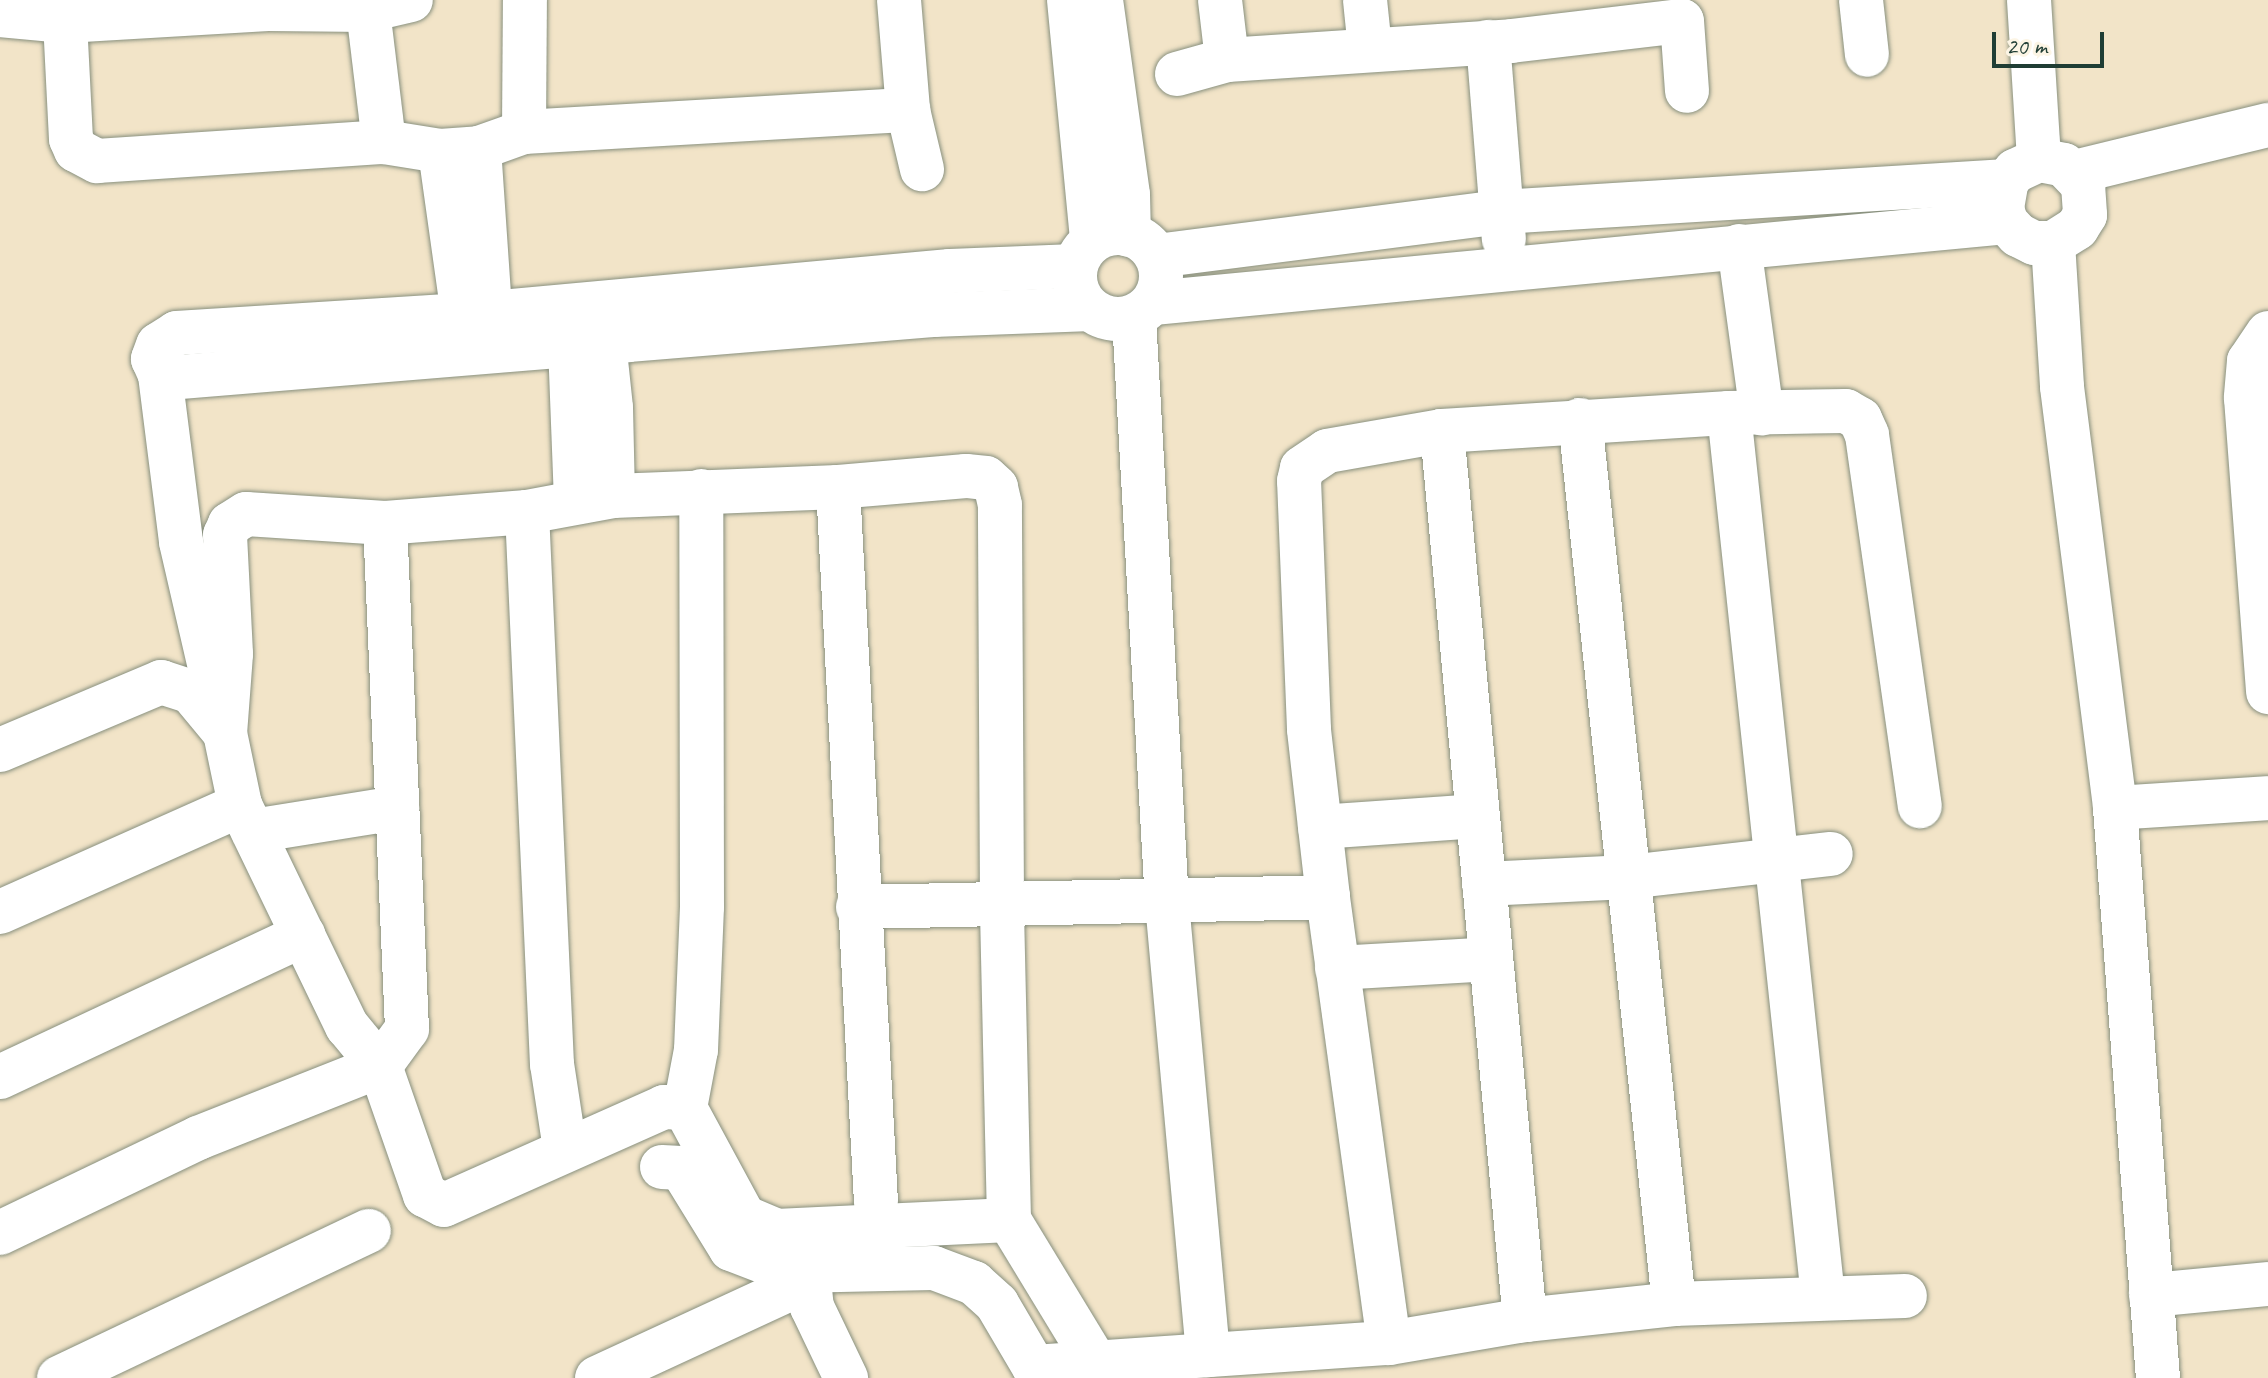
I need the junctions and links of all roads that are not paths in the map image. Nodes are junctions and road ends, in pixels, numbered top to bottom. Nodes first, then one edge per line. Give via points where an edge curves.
1 (411, 0) edge
2 (525, 0) edge
3 (899, 0) edge
4 (1069, 0) edge
5 (1101, 0) edge
6 (1220, 0) edge
7 (1365, 0) edge
8 (1861, 0) edge
9 (2029, 0) edge
10 (268, 5) edge
11 (127, 7) edge
12 (368, 10) junction
13 (1681, 11) edge
14 (0, 15) edge
15 (65, 21) junction
16 (1508, 30) edge
17 (1370, 48) junction
18 (1867, 55) dead end
19 (1227, 60) junction
20 (1177, 74) dead end
21 (1687, 91) dead end
22 (908, 110) junction
23 (2268, 125) edge
24 (524, 132) junction
25 (384, 142) junction
26 (459, 149) junction
27 (922, 169) dead end
28 (2032, 184) junction
29 (1518, 211) junction
30 (2053, 243) junction
31 (1739, 246) junction
32 (1113, 249) junction
33 (1522, 266) junction
34 (1089, 309) junction
35 (1144, 310) junction
36 (478, 333) junction
37 (2268, 333) edge
38 (587, 343) junction
39 (1746, 413) junction
40 (1580, 420) junction
41 (1442, 431) junction
42 (838, 487) junction
43 (701, 491) junction
44 (594, 499) junction
45 (527, 512) junction
46 (385, 523) junction
47 (2268, 692) edge
48 (225, 733) junction
49 (0, 750) edge
50 (2268, 798) edge
51 (1920, 806) dead end
52 (397, 808) junction
53 (2115, 808) junction
54 (1478, 816) junction
55 (246, 818) junction
56 (1320, 827) junction
57 (1831, 854) dead end
58 (1777, 861) junction
59 (1628, 877) junction
60 (1484, 884) junction
61 (1328, 897) junction
62 (1002, 903) junction
63 (1167, 903) junction
64 (858, 907) junction
65 (0, 912) edge
66 (303, 935) junction
67 (1491, 959) junction
68 (1337, 968) junction
69 (380, 1066) junction
70 (0, 1077) edge
71 (685, 1108) junction
72 (565, 1149) junction
73 (662, 1167) dead end
74 (876, 1202) dead end
75 (1009, 1220) junction
76 (369, 1231) dead end
77 (0, 1233) edge
78 (811, 1275) junction
79 (2268, 1284) edge
80 (2151, 1295) junction
81 (1905, 1296) dead end
82 (1823, 1297) junction
83 (1674, 1304) junction
84 (1525, 1320) junction
85 (1389, 1343) junction
86 (1208, 1355) junction
87 (1096, 1363) junction
88 (1302, 1363) edge
89 (59, 1378) edge
90 (597, 1378) edge
91 (846, 1378) edge
92 (2158, 1378) edge

1 - 12 street
2 - 24 street
3 - 22 street
4 - 32 street
5 - 32 street via 1128,195
6 - 19 street
7 - 17 street
8 - 18 street
9 - 28 street
10 - 11 street
10 - 12 street
11 - 15 street
12 - 25 street
13 - 16 street
13 - 21 street
14 - 15 street
15 - 25 street via 71,139 89,160
16 - 17 street
16 - 29 street
17 - 19 street
19 - 20 street
22 - 24 street
22 - 27 street
23 - 28 street
24 - 26 street
25 - 26 street
26 - 36 street
28 - 29 street
28 - 30 street via 2018,235 2034,243
28 - 30 street via 2087,199 2085,215 2067,238
28 - 31 street
29 - 32 street
29 - 33 street
30 - 53 street via 2062,387
31 - 33 street
31 - 39 street
32 - 34 street via 1076,290
32 - 35 street via 1162,280
32 - 36 street
33 - 35 street
34 - 35 street via 1110,320
34 - 38 street via 935,315
35 - 63 street
36 - 38 street
36 - 48 street via 168,378 160,375 181,542
37 - 47 street via 2249,361 2246,398
38 - 44 street via 611,408
39 - 40 street
39 - 51 street via 1846,411 1860,419 1867,435
39 - 58 street
40 - 41 street
40 - 59 street
41 - 54 street
41 - 56 street via 1327,451 1299,473 1309,729
42 - 43 street
42 - 62 street via 966,476 986,478 996,487
42 - 64 street
43 - 44 street
43 - 71 street via 702,907 696,1050
44 - 45 street
45 - 46 street
45 - 72 street via 552,1064
46 - 48 street via 246,514 230,524 225,535 231,654
46 - 52 street
48 - 49 street via 191,692 161,682
48 - 55 street
50 - 53 street
52 - 55 street
52 - 69 street via 407,1029
53 - 80 street
54 - 56 street
54 - 60 street
55 - 65 street
55 - 66 street
56 - 61 street
57 - 58 street
58 - 59 street
58 - 82 street
59 - 60 street
59 - 83 street
60 - 67 street
61 - 63 street
61 - 68 street
62 - 63 street
62 - 64 street
62 - 75 street
63 - 86 street
64 - 74 street
66 - 69 street via 347,1026
66 - 70 street
67 - 68 street
67 - 84 street
68 - 85 street
69 - 72 street via 425,1195 433,1202 444,1205
69 - 77 street via 198,1138
71 - 72 street via 664,1107
71 - 75 street via 744,1217 777,1231
73 - 78 street via 681,1168 731,1249
75 - 87 street
76 - 89 street
78 - 87 street via 934,1268 974,1283 997,1304 1034,1367
78 - 90 street
78 - 91 street via 812,1307
79 - 80 street
80 - 92 street
81 - 82 street
82 - 83 street
83 - 84 street
84 - 85 street
85 - 88 street
86 - 87 street
86 - 88 street

